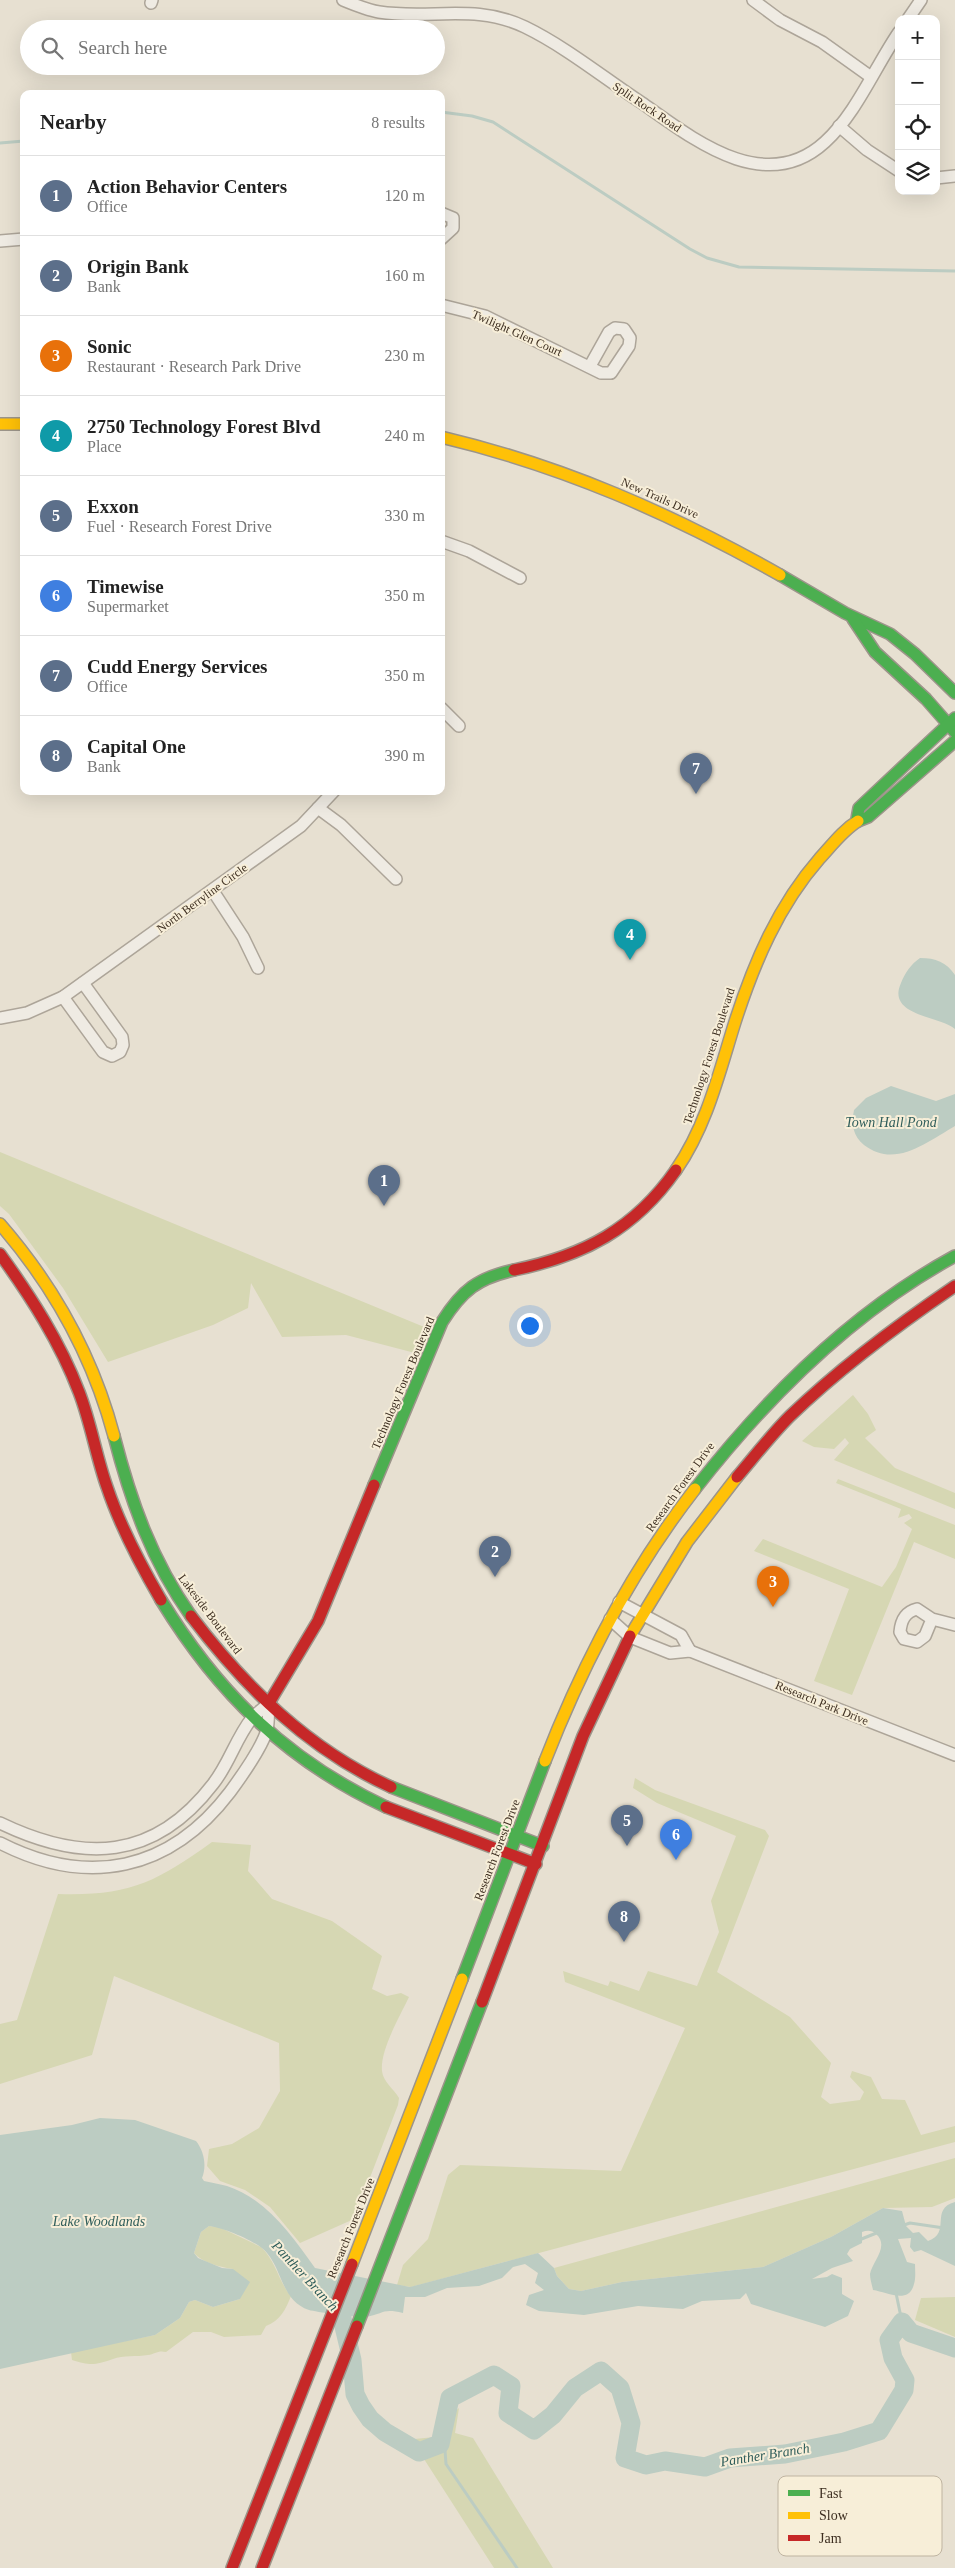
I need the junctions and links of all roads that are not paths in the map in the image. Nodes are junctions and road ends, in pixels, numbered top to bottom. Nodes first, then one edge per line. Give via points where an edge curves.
1 (344, 0) edge
2 (753, 0) edge
3 (921, 0) edge
4 (911, 15) edge
5 (895, 39) edge
6 (872, 77) junction
7 (839, 126) junction
8 (895, 168) edge
9 (955, 176) edge
10 (940, 178) edge
11 (445, 215) edge
12 (445, 235) edge
13 (20, 240) edge
14 (0, 241) edge
15 (445, 306) edge
16 (590, 366) dead end
17 (0, 424) edge
18 (20, 424) edge
19 (445, 438) edge
20 (445, 542) edge
21 (520, 578) dead end
22 (853, 618) junction
23 (955, 692) edge
24 (445, 712) edge
25 (953, 724) edge
26 (458, 726) dead end
27 (955, 741) edge
28 (330, 795) edge
29 (318, 808) junction
30 (857, 819) junction
31 (396, 878) dead end
32 (213, 890) junction
33 (258, 968) dead end
34 (83, 983) junction
35 (64, 997) junction
36 (0, 1018) edge
37 (0, 1224) edge
38 (0, 1254) edge
39 (955, 1256) edge
40 (955, 1286) edge
41 (96, 1385) junction
42 (78, 1391) junction
43 (171, 1587) junction
44 (156, 1593) junction
45 (619, 1602) junction
46 (642, 1615) junction
47 (610, 1619) junction
48 (932, 1619) dead end
49 (955, 1625) edge
50 (630, 1637) junction
51 (690, 1650) junction
52 (269, 1703) junction
53 (252, 1719) junction
54 (267, 1731) junction
55 (955, 1755) edge
56 (0, 1823) edge
57 (518, 1835) junction
58 (0, 1844) edge
59 (543, 1846) junction
60 (510, 1854) junction
61 (536, 1864) junction
62 (232, 2568) edge
63 (262, 2568) edge

1 - 7 street, Split Rock Road via 380,12 468,12 508,20 594,70 702,144 734,158 763,164 795,160 825,142
2 - 6 street
3 - 4 street
5 - 6 street, Split Rock Road
6 - 7 street, Split Rock Road
7 - 8 street
9 - 10 street
11 - 12 street via 453,218 453,228
13 - 14 street
15 - 16 street, Twilight Glen Court via 485,316
17 - 18 street
19 - 22 street, New Trails Drive via 564,472 631,499 770,568
20 - 21 street via 470,550
22 - 23 street, New Trails Drive via 890,634
22 - 25 street, New Trails Drive via 875,652
24 - 26 street
25 - 30 street via 859,808
27 - 30 street, Technology Forest Boulevard via 868,817
28 - 29 street, North Berryline Circle
29 - 31 street
29 - 32 street, North Berryline Circle via 301,826
30 - 52 street, Technology Forest Boulevard via 801,881 769,930 755,961 710,1103 695,1138 664,1188 623,1226 569,1257 491,1276 459,1296 442,1322 318,1621
32 - 33 street
32 - 34 street, North Berryline Circle
34 - 35 street, North Berryline Circle
34 - 35 street via 122,1036 124,1045 120,1052 112,1056 103,1052
35 - 36 street, North Berryline Circle via 27,1013
37 - 41 street, Lakeside Boulevard via 51,1292
38 - 42 street via 36,1303
39 - 45 street, Research Forest Drive via 888,1300 827,1346 770,1399 698,1482
40 - 46 street via 844,1366 788,1418 687,1542
41 - 42 street
41 - 43 street, Lakeside Boulevard via 145,1536
42 - 44 street via 111,1498
43 - 44 street
43 - 52 street, Lakeside Boulevard via 218,1651
44 - 53 street via 208,1667
45 - 46 street, Research Park Drive
45 - 47 street, Research Forest Drive
46 - 50 street
46 - 51 street, Research Park Drive via 681,1635
47 - 50 street, Research Park Drive
47 - 57 street, Research Forest Drive via 559,1726
48 - 49 street
50 - 51 street, Research Park Drive via 670,1653
50 - 59 street via 583,1736
51 - 55 street, Research Park Drive
52 - 53 street, Technology Forest Boulevard
52 - 54 street, Technology Forest Boulevard
52 - 57 street, Lakeside Boulevard via 305,1737 358,1770 400,1790
53 - 54 street
53 - 56 street, Technology Forest Boulevard via 226,1766 197,1803 167,1828 139,1843 122,1848 84,1849 56,1844
54 - 58 street, Technology Forest Boulevard via 249,1765 213,1812 174,1844 144,1860 108,1867 72,1866
54 - 60 street via 288,1749 387,1808
57 - 59 street, Lakeside Boulevard
57 - 60 street, Research Forest Drive
59 - 61 street
60 - 61 street
60 - 62 street, Research Forest Drive
61 - 63 street

